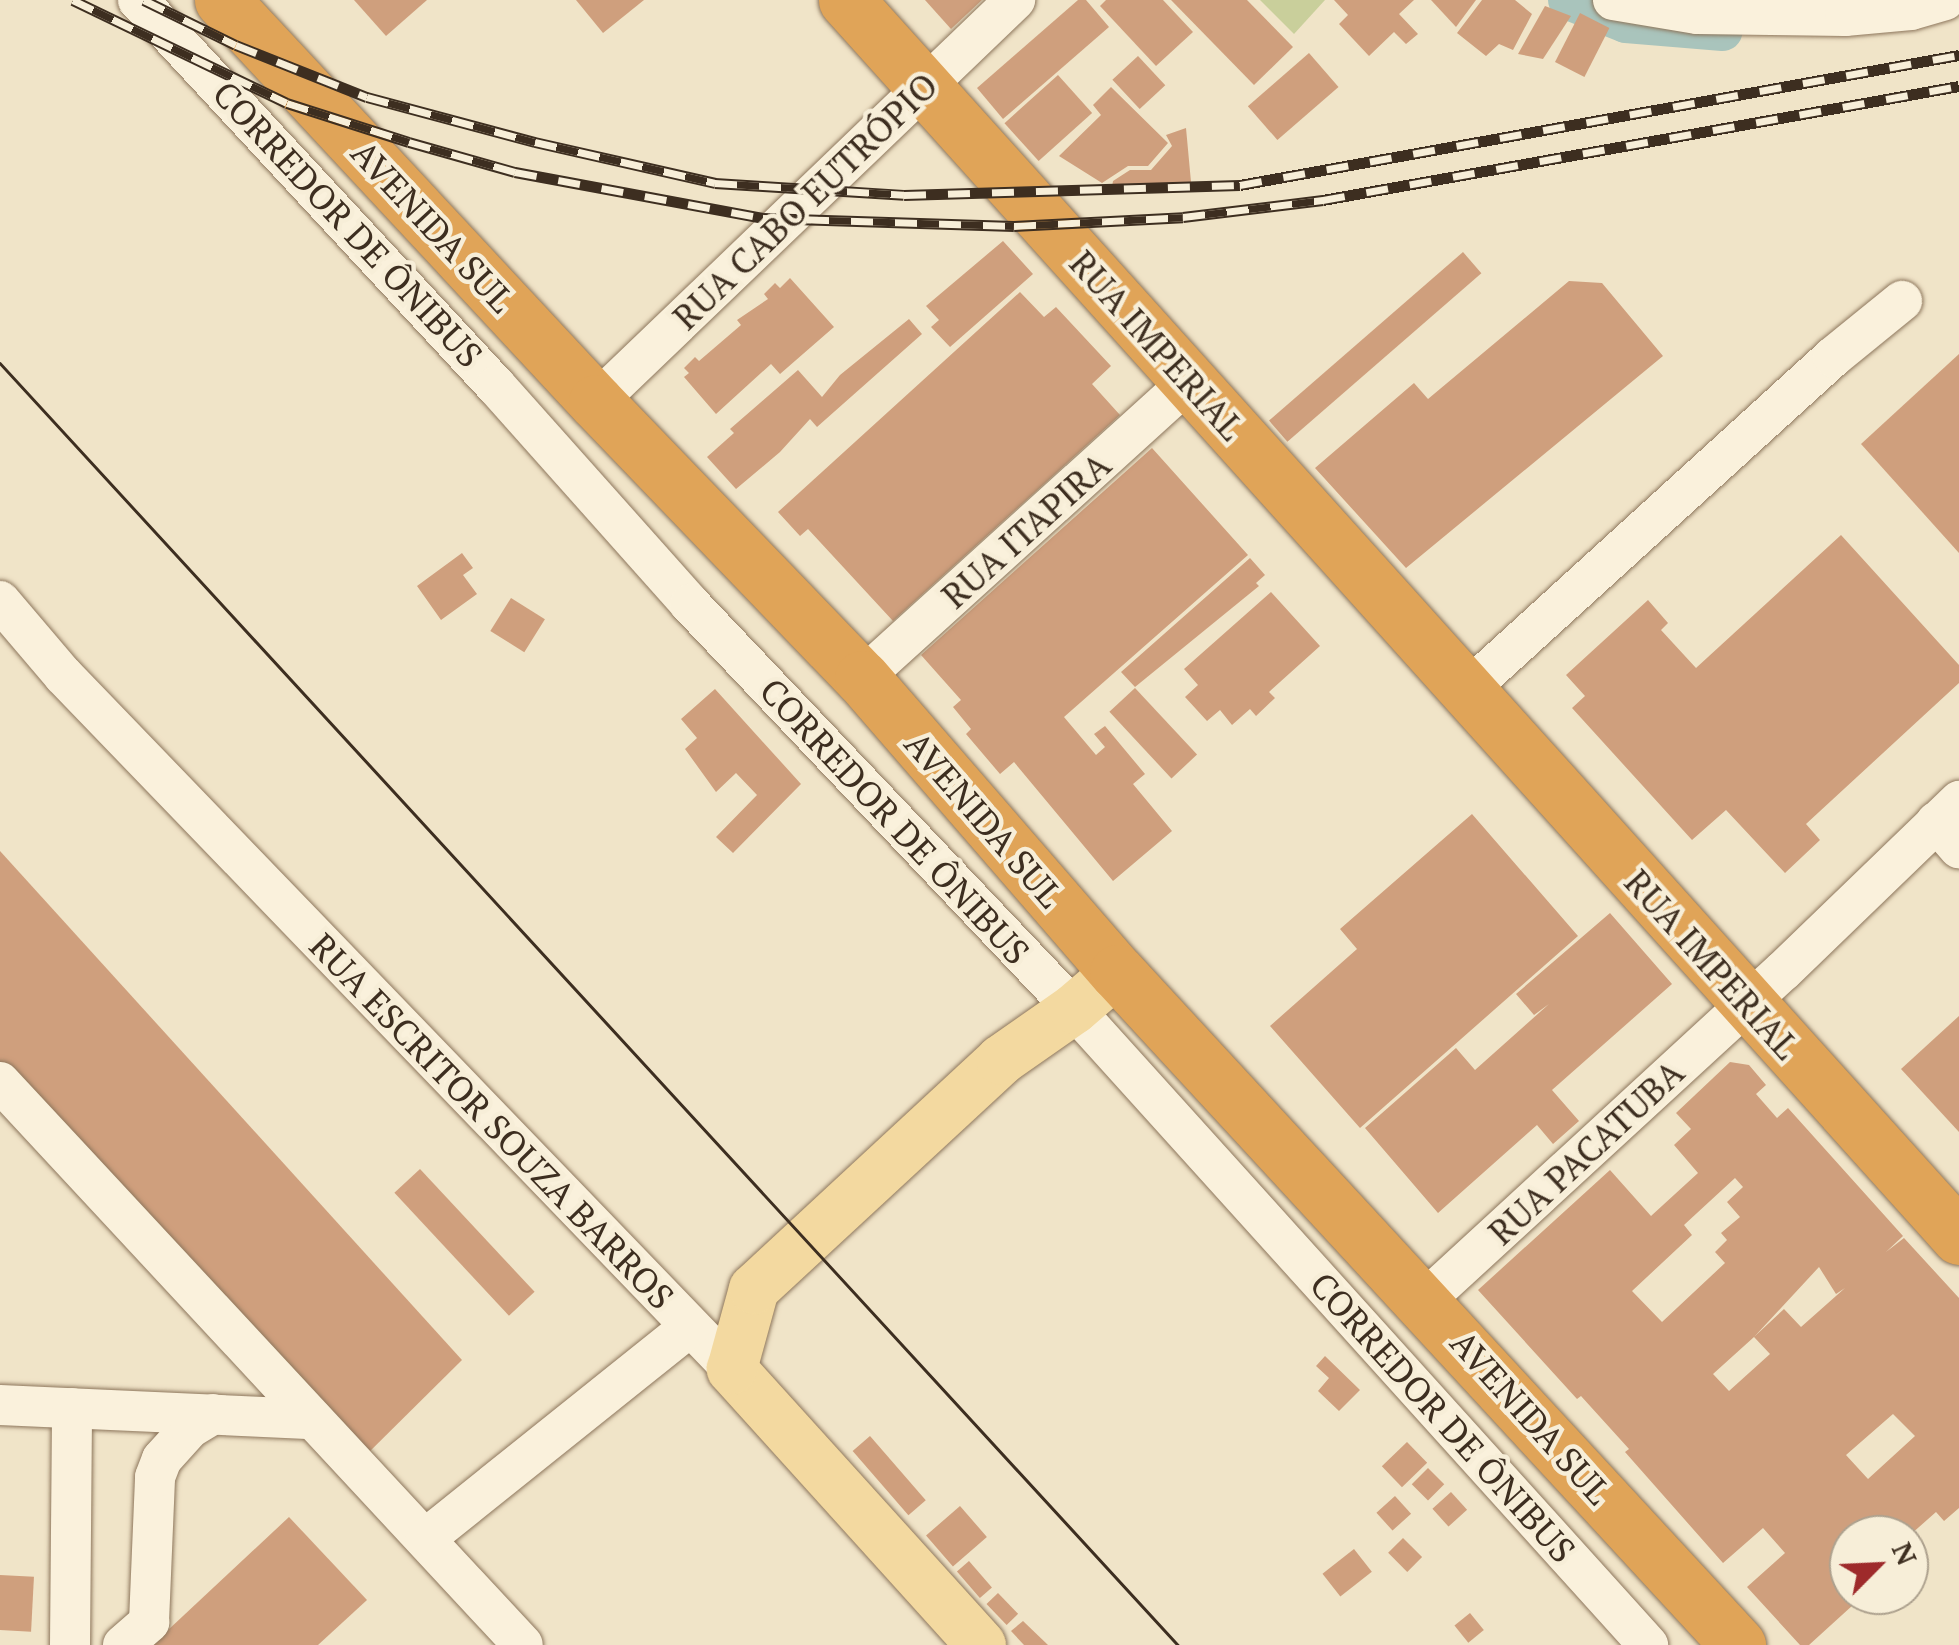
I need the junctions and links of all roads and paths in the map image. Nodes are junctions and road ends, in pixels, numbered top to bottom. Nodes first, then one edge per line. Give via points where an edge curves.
1 (138, 0) edge
2 (222, 0) edge
3 (846, 0) edge
4 (1014, 0) edge
5 (1612, 0) edge
6 (1945, 0) edge
7 (925, 86) junction
8 (1902, 301) dead end
9 (1189, 382) junction
10 (596, 402) junction
11 (0, 600) edge
12 (862, 678) junction
13 (1466, 691) junction
14 (1951, 823) edge
15 (1117, 972) junction
16 (1748, 1003) junction
17 (1074, 1010) junction
18 (4, 1095) edge
19 (1959, 1237) edge
20 (1425, 1300) junction
21 (690, 1327) junction
22 (736, 1353) junction
23 (0, 1405) edge
24 (72, 1408) junction
25 (212, 1414) junction
26 (312, 1418) junction
27 (425, 1540) junction
28 (70, 1645) edge
29 (124, 1645) edge
30 (522, 1645) edge
31 (981, 1645) edge
32 (1648, 1645) edge
33 (1738, 1645) edge

1 - 17 street, CORREDOR DE ÔNIBUS via 690,604
2 - 10 highway, AVENIDA SUL
3 - 7 highway, RUA IMPERIAL
4 - 7 street, RUA CABO EUTRÓPIO
5 - 6 street via 1697,14 1845,16
7 - 9 highway, RUA IMPERIAL
7 - 10 street, RUA CABO EUTRÓPIO
8 - 13 street
9 - 12 street, RUA ITAPIRA
9 - 13 highway, RUA IMPERIAL
10 - 12 highway, AVENIDA SUL
11 - 21 street, RUA ESCRITOR SOUZA BARROS via 76,689
12 - 15 highway, AVENIDA SUL
13 - 16 highway, RUA IMPERIAL
14 - 16 street, RUA PACATUBA
15 - 17 main road
15 - 20 highway, AVENIDA SUL
16 - 19 highway, RUA IMPERIAL
16 - 20 street, RUA PACATUBA
17 - 22 main road via 1014,1080 779,1294
17 - 32 street, CORREDOR DE ÔNIBUS
18 - 26 street
20 - 33 highway, AVENIDA SUL
21 - 22 street, RUA ESCRITOR SOUZA BARROS
21 - 27 street
22 - 31 main road, RUA ESCRITOR SOUZA BARROS
23 - 24 street
24 - 25 street
24 - 28 street
25 - 26 street
25 - 29 street via 174,1443 154,1478 149,1622
26 - 27 street
27 - 30 street

